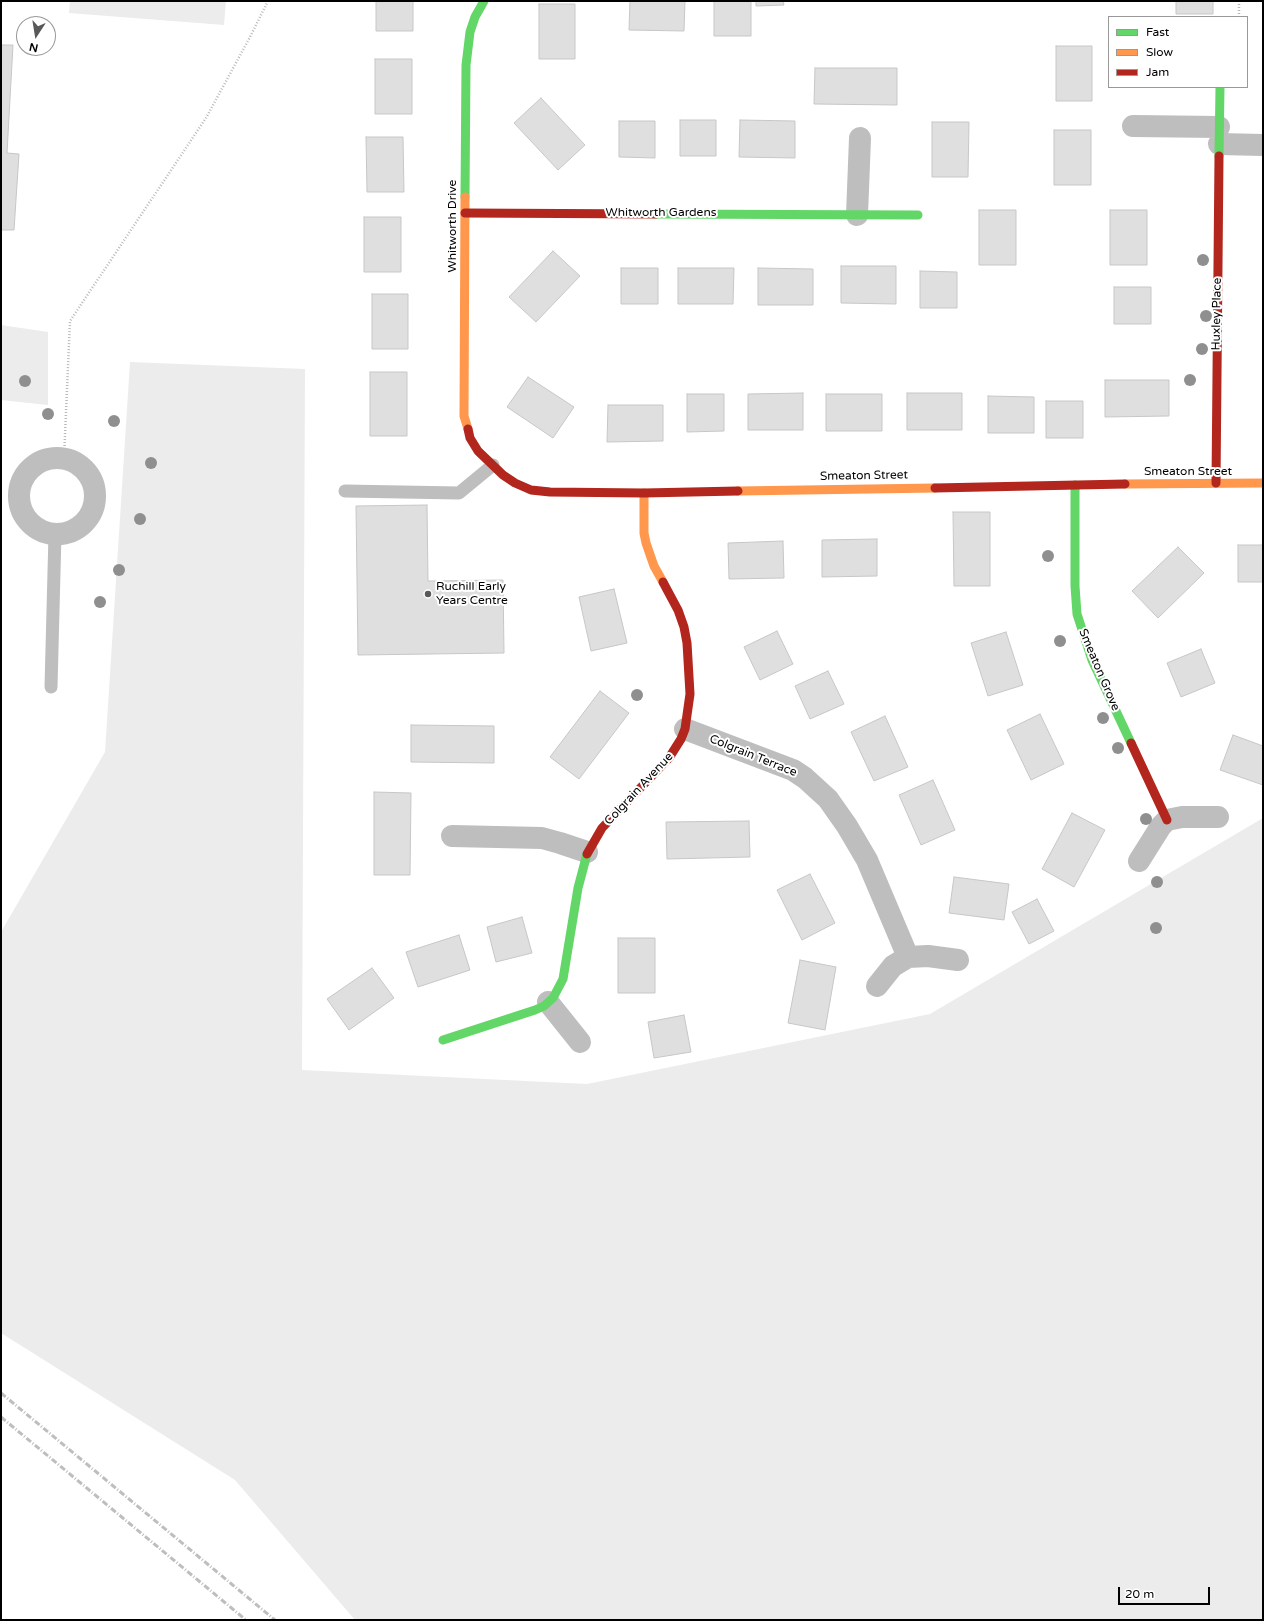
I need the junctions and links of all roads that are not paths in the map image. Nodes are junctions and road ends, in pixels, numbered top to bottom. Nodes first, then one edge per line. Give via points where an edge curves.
1 (484, 1) edge
2 (1220, 88) edge
3 (1133, 126) dead end
4 (1219, 136) junction
5 (860, 138) dead end
6 (1263, 144) edge
7 (465, 213) junction
8 (857, 215) junction
9 (918, 215) dead end
10 (478, 451) joint
11 (493, 465) junction
12 (1216, 483) junction
13 (1263, 483) edge
14 (1076, 485) junction
15 (345, 491) dead end
16 (10, 492) edge
17 (644, 493) junction
18 (56, 534) junction
19 (51, 688) dead end
20 (685, 729) junction
21 (1218, 817) dead end
22 (1167, 820) junction
23 (452, 836) dead end
24 (587, 852) junction
25 (1139, 861) dead end
26 (908, 957) junction
27 (958, 960) dead end
28 (877, 986) dead end
29 (548, 1002) junction
30 (443, 1040) dead end
31 (580, 1042) dead end

1 - 7 street, Whitworth Drive via 475,17 467,47
2 - 4 street, Huxley Place
3 - 4 street
4 - 6 street
4 - 12 street, Huxley Place
5 - 8 street
7 - 8 street, Whitworth Gardens
7 - 10 street, Whitworth Drive via 464,416 470,438
8 - 9 street, Whitworth Gardens
10 - 11 street, Smeaton Street
11 - 15 lane via 459,493
11 - 17 street, Smeaton Street via 515,483 531,490
12 - 13 street, Smeaton Street
12 - 14 street, Smeaton Street
14 - 17 street, Smeaton Street
14 - 22 street, Smeaton Grove via 1075,586 1081,629 1095,667
16 - 18 street via 32,525 43,532
16 - 18 street via 29,469 51,458 64,458 86,471 95,494 88,518 79,527
17 - 20 street, Colgrain Avenue via 646,543 654,566 678,610 687,643 690,694
18 - 19 lane
20 - 24 street, Colgrain Avenue via 669,758 602,828
20 - 26 street, Colgrain Terrace via 793,770 828,799 867,860
21 - 22 street via 1182,817
22 - 25 street
23 - 24 street via 542,838
24 - 29 street, Colgrain Avenue via 578,888 563,980
26 - 27 street via 928,956
26 - 28 street via 893,966
29 - 30 street, Colgrain Avenue via 535,1010
29 - 31 street

